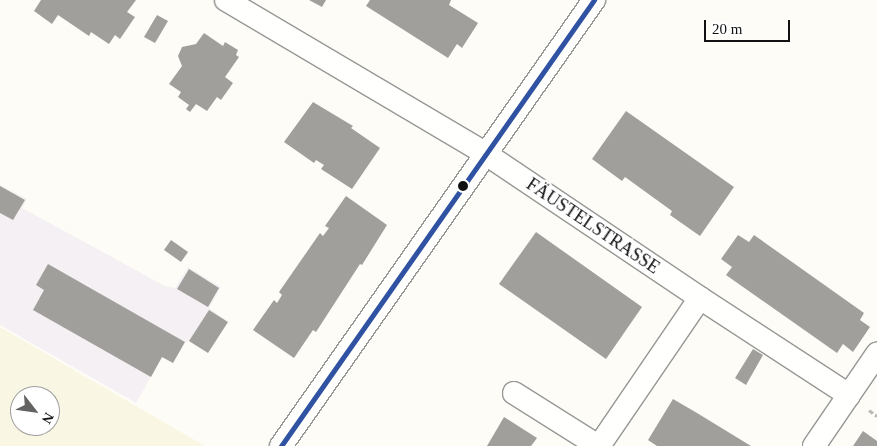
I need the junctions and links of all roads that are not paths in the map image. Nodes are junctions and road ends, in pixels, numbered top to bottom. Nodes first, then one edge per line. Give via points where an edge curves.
1 (226, 0) edge
2 (594, 0) edge
3 (486, 154) junction
4 (700, 298) junction
5 (877, 354) edge
6 (514, 393) dead end
7 (848, 395) junction
8 (281, 446) edge
9 (599, 446) edge
10 (814, 446) edge

1 - 3 street, FÄUSTELSTRASSE via 299,40
2 - 3 street
3 - 4 street, FÄUSTELSTRASSE
3 - 8 street
4 - 7 street, FÄUSTELSTRASSE
4 - 9 street
5 - 7 street
6 - 9 street
7 - 10 street

